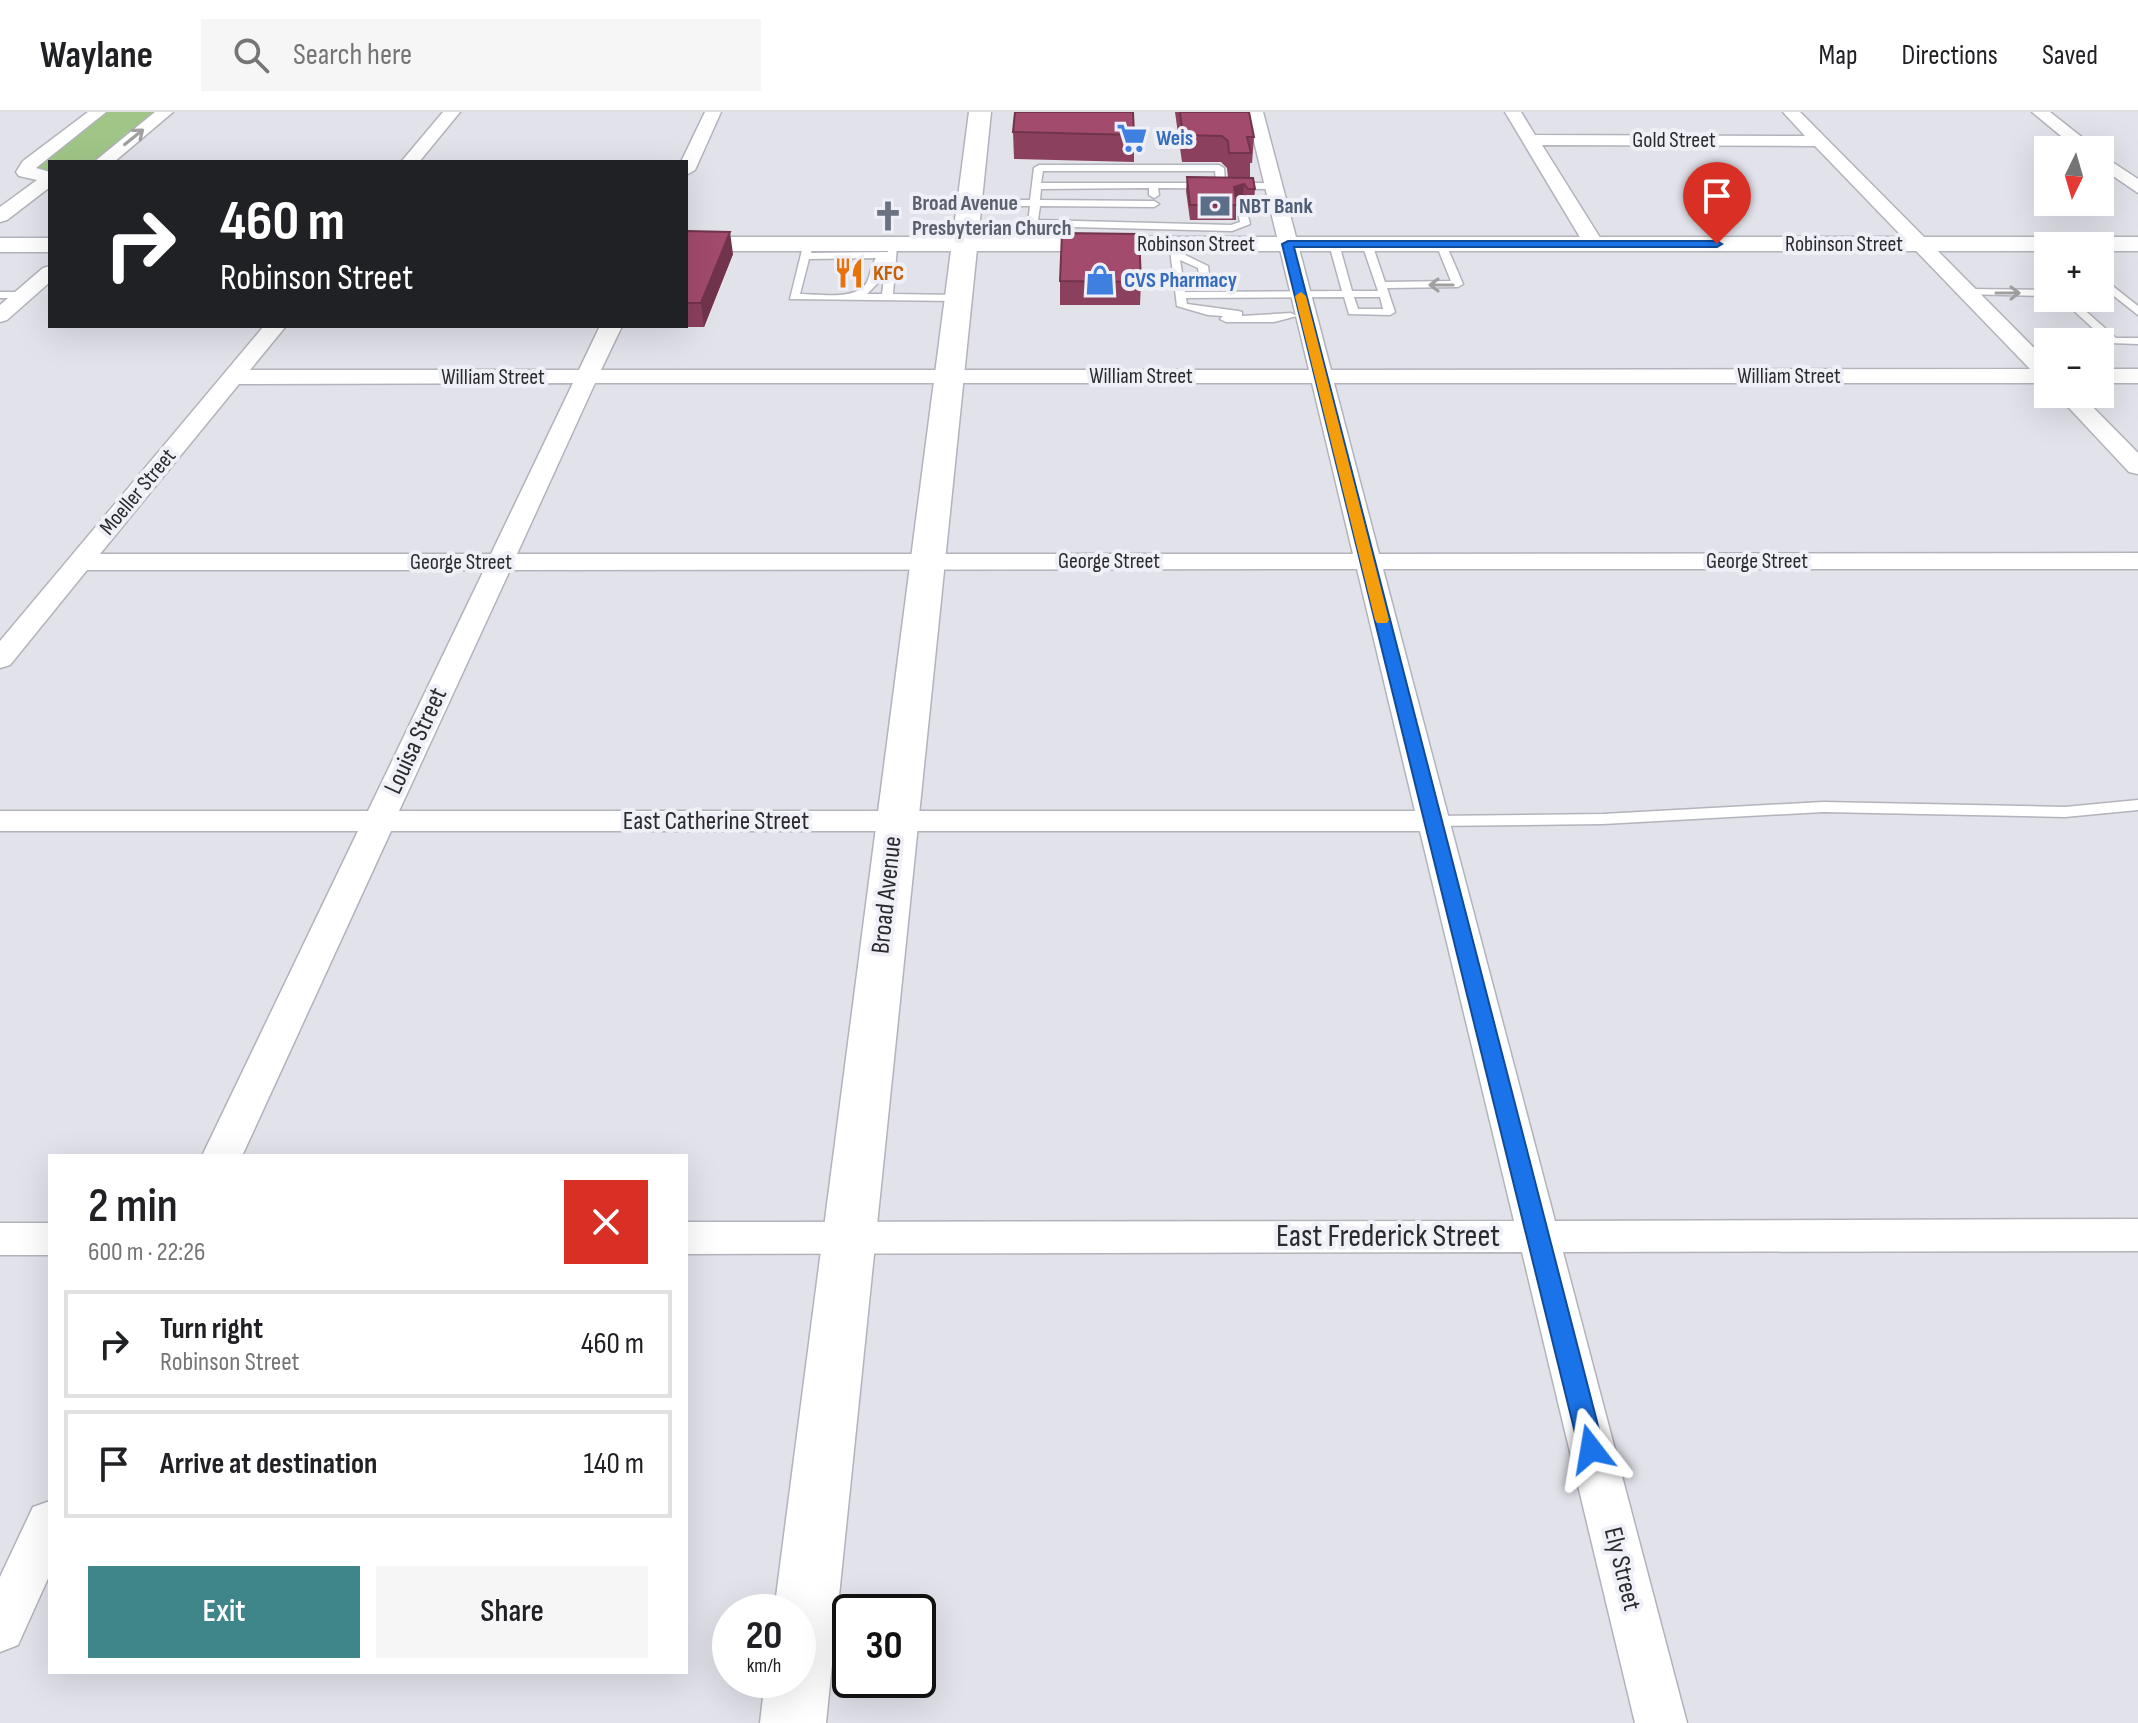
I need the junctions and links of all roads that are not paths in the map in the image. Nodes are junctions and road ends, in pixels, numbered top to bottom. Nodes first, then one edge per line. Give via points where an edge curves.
1 (98, 112) edge
2 (165, 112) edge
3 (452, 112) edge
4 (713, 112) edge
5 (980, 112) edge
6 (1255, 112) edge
7 (1513, 112) edge
8 (1791, 112) edge
9 (2040, 112) edge
10 (2071, 136) edge
11 (1530, 140) junction
12 (1819, 141) junction
13 (105, 160) edge
14 (412, 160) edge
15 (688, 166) edge
16 (2114, 170) edge
17 (48, 177) edge
18 (48, 179) edge
19 (1153, 185) junction
20 (1036, 186) junction
21 (1221, 186) junction
22 (1273, 186) junction
23 (2138, 188) edge
24 (1239, 195) junction
25 (1035, 203) junction
26 (1154, 204) junction
27 (0, 216) edge
28 (966, 224) junction
29 (1161, 239) junction
30 (688, 244) edge
31 (1288, 244) junction
32 (1334, 244) junction
33 (1367, 244) junction
34 (1441, 244) junction
35 (1594, 244) junction
36 (1920, 244) junction
37 (2114, 244) edge
38 (2138, 244) edge
39 (0, 245) edge
40 (48, 245) edge
41 (2034, 245) edge
42 (806, 250) junction
43 (893, 252) junction
44 (48, 274) edge
45 (1206, 284) junction
46 (1382, 289) junction
47 (1967, 292) junction
48 (2034, 293) edge
49 (2116, 293) edge
50 (1347, 294) junction
51 (0, 295) edge
52 (24, 295) junction
53 (814, 297) junction
54 (887, 298) junction
55 (957, 298) junction
56 (1180, 300) junction
57 (1299, 309) junction
58 (2081, 312) edge
59 (2138, 312) edge
60 (1238, 314) dead end
61 (1260, 314) dead end
62 (0, 316) edge
63 (273, 328) edge
64 (610, 328) edge
65 (2138, 341) edge
66 (2034, 361) edge
67 (2034, 375) edge
68 (1321, 376) junction
69 (2114, 376) edge
70 (2138, 376) edge
71 (234, 377) junction
72 (586, 377) junction
73 (948, 377) junction
74 (2081, 408) edge
75 (2138, 467) edge
76 (926, 561) junction
77 (1367, 561) junction
78 (2138, 561) edge
79 (80, 562) junction
80 (499, 562) junction
81 (0, 659) edge
82 (2138, 805) edge
83 (0, 821) edge
84 (379, 821) junction
85 (896, 821) junction
86 (1432, 821) junction
87 (223, 1154) edge
88 (2138, 1235) edge
89 (1537, 1236) junction
90 (848, 1237) junction
91 (688, 1238) edge
92 (0, 1239) edge
93 (48, 1239) edge
94 (48, 1526) edge
95 (808, 1594) edge
96 (0, 1629) edge
97 (796, 1698) edge
98 (793, 1723) edge
99 (1661, 1723) edge

1 - 17 street via 25,172
13 -> 2 street
3 - 14 street
4 - 15 street
5 - 28 main road, Broad Avenue
6 - 22 street, Ely Street
7 - 11 street
8 - 12 street
9 - 10 street
11 - 12 street, Gold Street
11 - 35 street
12 - 36 street
16 - 23 street
18 - 27 street
19 - 20 lane
19 - 21 lane
19 - 26 lane
20 - 21 lane via 1039,168 1219,168
20 - 25 lane
21 - 24 lane
22 - 24 lane
22 - 31 street, Ely Street
24 - 29 lane via 1245,224
25 - 26 lane
25 - 28 lane
25 - 29 lane via 1033,223
26 - 29 lane
28 - 29 main road, Robinson Street
28 - 43 main road, Robinson Street
28 - 55 main road, Broad Avenue
29 - 31 main road, Robinson Street
29 - 45 lane via 1203,266
29 - 56 lane
30 - 42 main road, Robinson Street
31 - 32 main road, Robinson Street
31 - 57 street, Ely Street
32 - 33 main road, Robinson Street
32 - 50 lane
33 - 34 main road, Robinson Street
33 - 46 lane
34 - 35 main road, Robinson Street
34 -> 46 lane via 1458,284
35 - 36 main road, Robinson Street
36 - 41 main road, Robinson Street
36 - 47 street
37 - 38 main road, Robinson Street
39 - 40 main road
42 - 43 main road, Robinson Street
42 - 53 lane via 794,297
43 - 53 lane via 878,261 866,292
43 - 54 lane
44 - 52 street
45 - 56 lane
45 - 57 lane
46 - 50 lane
46 - 50 lane via 1390,312 1353,312
47 -> 48 lane
47 - 66 street
49 - 59 lane
50 - 57 lane
51 - 52 lane
52 - 62 street
53 - 54 lane
54 - 55 lane
55 - 73 main road, Broad Avenue
56 - 57 lane via 1191,316 1211,319 1274,319
56 - 60 lane via 1208,312
57 - 61 lane
57 - 68 street, Ely Street
58 - 65 lane via 2113,341
63 - 71 street, Moeller Street
64 - 72 street, Louisa Street
67 - 68 street, William Street
68 - 73 street, William Street
68 - 77 street, Ely Street
69 - 70 street
71 - 72 street, William Street
71 - 79 street, Moeller Street
72 - 73 street, William Street
72 - 80 street, Louisa Street
73 - 76 main road, Broad Avenue
74 - 75 street
76 - 77 street, George Street
76 - 80 street, George Street
76 - 85 main road, Broad Avenue
77 - 78 street, George Street
77 - 86 street, Ely Street
79 - 80 street, George Street
79 - 81 street, Moeller Street
80 - 84 street, Louisa Street
82 - 86 lane via 2065,812 1823,807 1603,819
83 - 84 street, East Catherine Street
84 - 85 street, East Catherine Street
84 - 87 street, Louisa Street
85 - 86 street, East Catherine Street
85 - 90 main road, Broad Avenue
86 - 89 street, Ely Street
88 - 89 street, East Frederick Street
89 - 90 street, East Frederick Street
89 - 99 street, Ely Street
90 - 91 street, East Frederick Street
90 - 95 main road, Broad Avenue
92 - 93 street
94 - 96 street
97 - 98 main road, Broad Avenue

